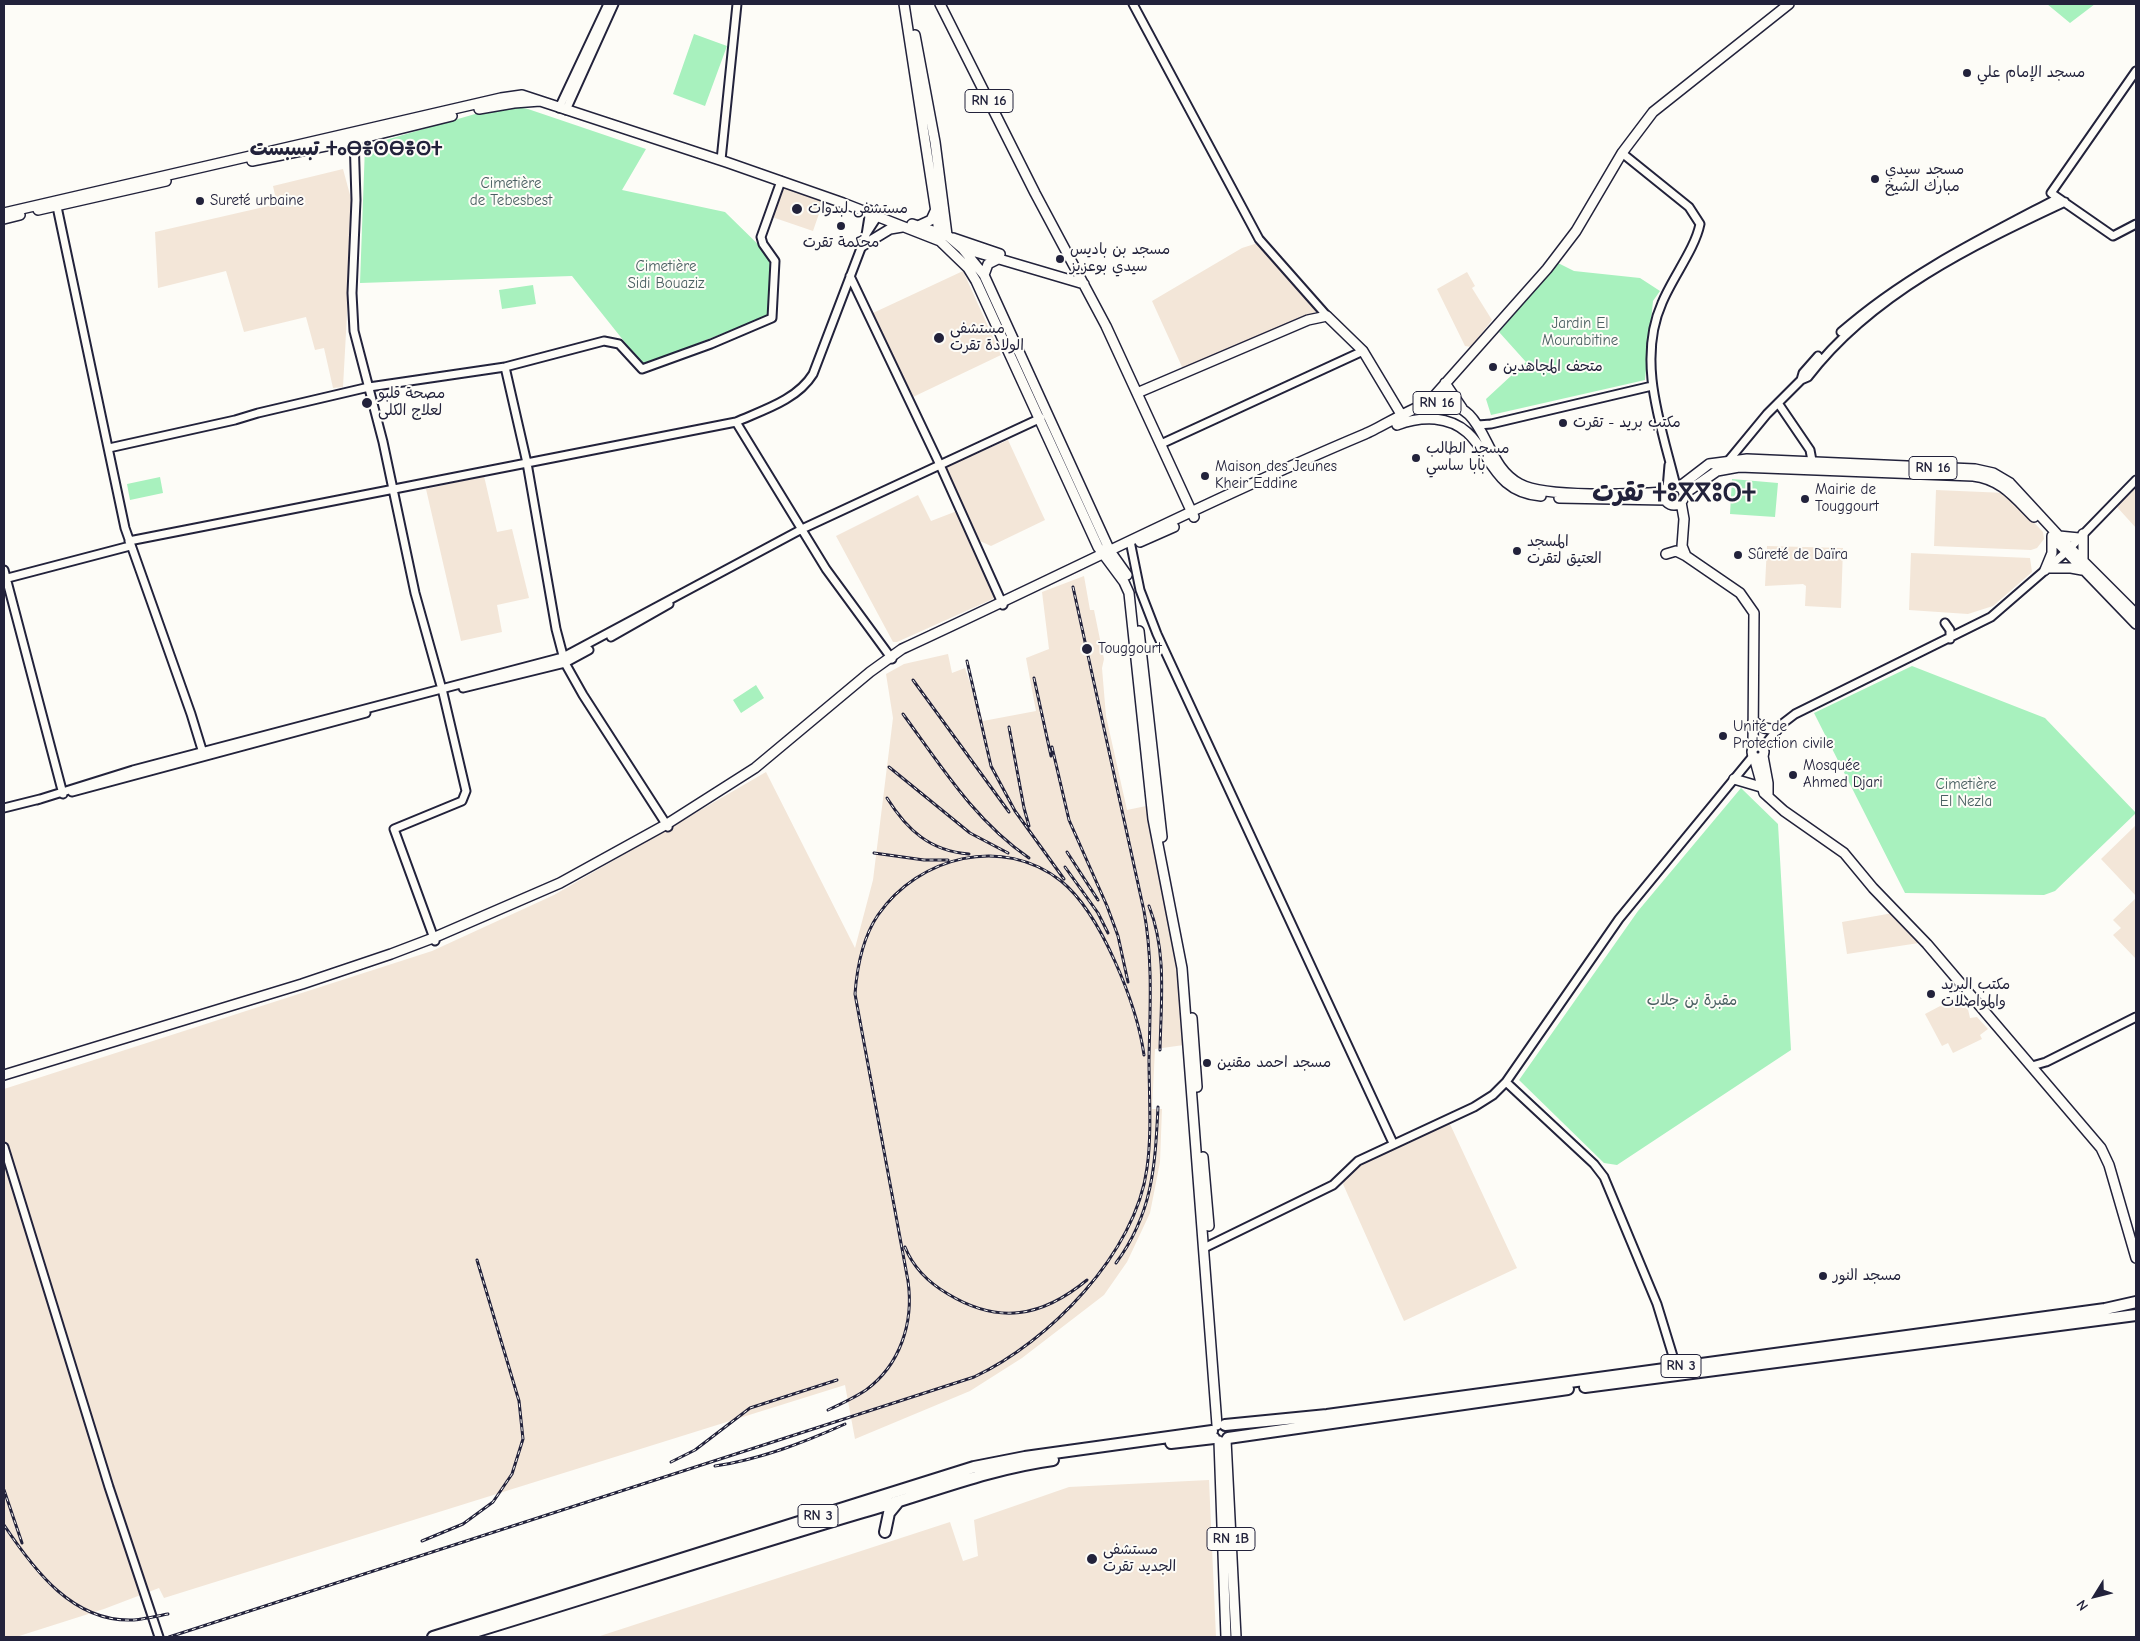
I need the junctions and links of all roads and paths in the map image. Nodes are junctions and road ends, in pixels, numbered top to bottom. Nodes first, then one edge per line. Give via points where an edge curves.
1 (608, 4) edge
2 (614, 4) edge
3 (737, 4) edge
4 (904, 4) edge
5 (910, 4) edge
6 (940, 4) edge
7 (946, 4) edge
8 (1133, 4) edge
9 (1789, 4) edge
10 (2136, 71) edge
11 (562, 109) junction
12 (354, 137) junction
13 (1622, 153) junction
14 (721, 160) junction
15 (781, 181) junction
16 (1038, 197) junction
17 (2058, 198) junction
18 (2065, 202) junction
19 (56, 203) junction
20 (936, 209) junction
21 (4, 213) edge
22 (874, 214) junction
23 (4, 219) edge
24 (2136, 224) edge
25 (918, 226) junction
26 (902, 227) junction
27 (944, 238) junction
28 (862, 246) junction
29 (962, 248) junction
30 (998, 259) junction
31 (1046, 272) junction
32 (984, 274) junction
33 (850, 276) junction
34 (1084, 284) junction
35 (1327, 316) junction
36 (1363, 352) junction
37 (505, 368) junction
38 (1801, 380) junction
39 (1445, 383) junction
40 (1652, 386) junction
41 (370, 387) junction
42 (1137, 393) junction
43 (1428, 403) junction
44 (1778, 403) junction
45 (1462, 408) junction
46 (1041, 418) junction
47 (1404, 419) junction
48 (736, 422) junction
49 (1478, 425) junction
50 (1162, 444) junction
51 (108, 448) junction
52 (1729, 460) junction
53 (527, 463) junction
54 (940, 465) junction
55 (1813, 465) junction
56 (2136, 480) edge
57 (392, 489) junction
58 (1674, 494) junction
59 (1193, 514) junction
60 (803, 530) junction
61 (2056, 536) junction
62 (2081, 536) junction
63 (129, 543) junction
64 (1131, 544) junction
65 (2068, 550) junction
66 (1666, 554) dead end
67 (1108, 555) junction
68 (1686, 556) junction
69 (2083, 561) junction
70 (2046, 569) junction
71 (2083, 571) junction
72 (4, 576) edge
73 (1002, 604) junction
74 (2136, 614) edge
75 (1945, 623) dead end
76 (2136, 624) edge
77 (1950, 639) junction
78 (891, 657) junction
79 (564, 660) junction
80 (443, 690) junction
81 (1753, 721) junction
82 (1777, 730) junction
83 (1757, 753) junction
84 (203, 754) junction
85 (1734, 779) junction
86 (1761, 787) junction
87 (63, 793) junction
88 (1768, 795) junction
89 (4, 808) edge
90 (668, 825) junction
91 (434, 939) junction
92 (2136, 1017) edge
93 (2034, 1069) junction
94 (4, 1077) edge
95 (1506, 1082) junction
96 (1393, 1143) junction
97 (4, 1147) edge
98 (1207, 1246) junction
99 (2136, 1258) edge
100 (2136, 1302) edge
101 (2136, 1315) edge
102 (1676, 1366) junction
103 (1220, 1433) junction
104 (900, 1500) junction
105 (885, 1532) dead end
106 (749, 1543) junction
107 (159, 1637) edge
108 (433, 1637) edge
109 (458, 1637) edge
110 (1226, 1637) edge
111 (1236, 1637) edge

1 - 11 street
2 - 11 street
3 - 14 street
4 - 20 main road
5 - 27 main road via 935,142
6 - 16 main road, RN 16
7 - 16 main road, RN 16
8 - 35 street via 1259,239
9 - 13 main road via 1653,112
10 - 17 street via 2052,193
11 - 12 main road via 540,102 514,103
11 - 14 main road
12 - 19 main road
12 - 41 street via 353,324
13 - 39 main road via 1576,231 1547,269
13 - 40 street via 1689,208 1700,224 1658,314 1651,350
14 - 15 main road
15 - 22 main road
15 - 37 street via 761,237 775,261 772,318 642,369 622,346 604,341
16 - 34 main road, RN 16
17 - 18 street
17 - 38 street via 1949,255 1889,294 1838,335 1803,373
18 - 24 street via 2113,236
18 - 38 street via 1978,245 1922,278 1842,337 1808,377
19 - 21 main road
19 - 23 main road
19 - 51 street
20 - 25 main road via 931,220
20 - 27 main road
22 - 25 main road
22 - 26 main road
22 - 28 street
25 - 27 main road
26 - 27 main road
26 - 28 main road via 890,229
27 - 29 main road
27 - 31 main road
27 - 46 main road via 976,281
28 - 33 street
29 - 30 main road
29 - 32 main road
30 - 31 main road
30 - 32 main road via 988,264
31 - 34 main road
32 - 67 main road
33 - 48 street via 804,388
33 - 54 street
34 - 42 main road, RN 16
35 - 36 main road
35 - 42 main road via 1308,320
36 - 47 main road
36 - 50 street
37 - 41 street
37 - 53 street
38 - 44 street
39 - 43 main road
39 - 45 main road
40 - 49 street
40 - 58 street
41 - 51 street
41 - 57 street
42 - 50 main road, RN 16
43 - 45 main road, RN 16
43 - 47 main road, RN 16
44 - 52 street
44 - 55 street via 1810,450
45 - 49 main road, RN 16
46 - 54 street
46 - 67 main road
47 - 58 main road, RN 16 via 1442,420 1466,429 1501,478 1522,493 1600,500
47 - 59 main road, RN 16
48 - 53 street
48 - 60 street
49 - 58 main road, RN 16 via 1499,465 1524,487 1559,492
50 - 59 main road, RN 16
51 - 63 street
52 - 55 main road, RN 16
52 - 58 main road, RN 16 via 1709,464
53 - 57 street
53 - 79 street
54 - 60 street
54 - 73 street
55 - 58 main road, RN 16 via 1724,469
55 - 61 main road, RN 16 via 1990,479 2008,491
56 - 62 street
57 - 63 street
57 - 80 street via 415,593
58 - 68 main road via 1682,522 1682,546
59 - 64 main road
60 - 78 street via 826,569
60 - 79 street
61 - 62 main road
61 - 65 main road, RN 16
61 - 70 main road
62 - 65 street
62 - 69 main road
63 - 72 street
63 - 84 street
64 - 67 main road
64 - 96 street via 1140,590 1163,648
65 - 69 main road, RN 16
65 - 70 street
65 - 71 main road, RN 16
66 - 68 main road via 1676,551
67 - 73 main road
67 - 98 main road via 1130,596 1153,818 1182,968
68 - 81 main road via 1740,593 1754,613
69 - 74 main road, RN 16
70 - 71 main road
70 - 77 street via 1991,617
71 - 76 main road, RN 16
72 - 87 street
73 - 78 main road
75 - 77 street via 1950,630
77 - 82 street via 1802,710
78 - 90 main road via 768,763
79 - 80 street
79 - 90 street via 583,695
80 - 84 street
80 - 91 street via 466,795 462,801 394,829
81 - 82 main road via 1764,728
81 - 83 main road
82 - 83 street
83 - 85 street
83 - 86 main road
83 - 88 main road via 1768,783
84 - 87 street
85 - 86 main road
85 - 95 street via 1619,919
86 - 88 main road
87 - 89 street
88 - 93 main road via 1784,811 1844,853
90 - 91 main road via 555,889
91 - 94 main road via 303,987
92 - 93 street
93 - 99 main road via 2106,1156
95 - 96 street via 1474,1108
95 - 102 street via 1604,1177 1657,1304
96 - 98 street via 1358,1161 1333,1185
97 - 107 street
98 - 103 main road
100 - 102 highway, RN 3 via 2105,1309
101 - 103 highway, RN 3
102 - 103 highway, RN 3
103 - 104 highway, RN 3 via 1018,1465
103 - 106 highway, RN 3 via 994,1462
103 - 110 main road, RN 1B
103 - 111 main road, RN 1B
104 - 105 highway via 890,1513
104 - 106 highway, RN 3
106 - 108 highway, RN 3
106 - 109 highway, RN 3

